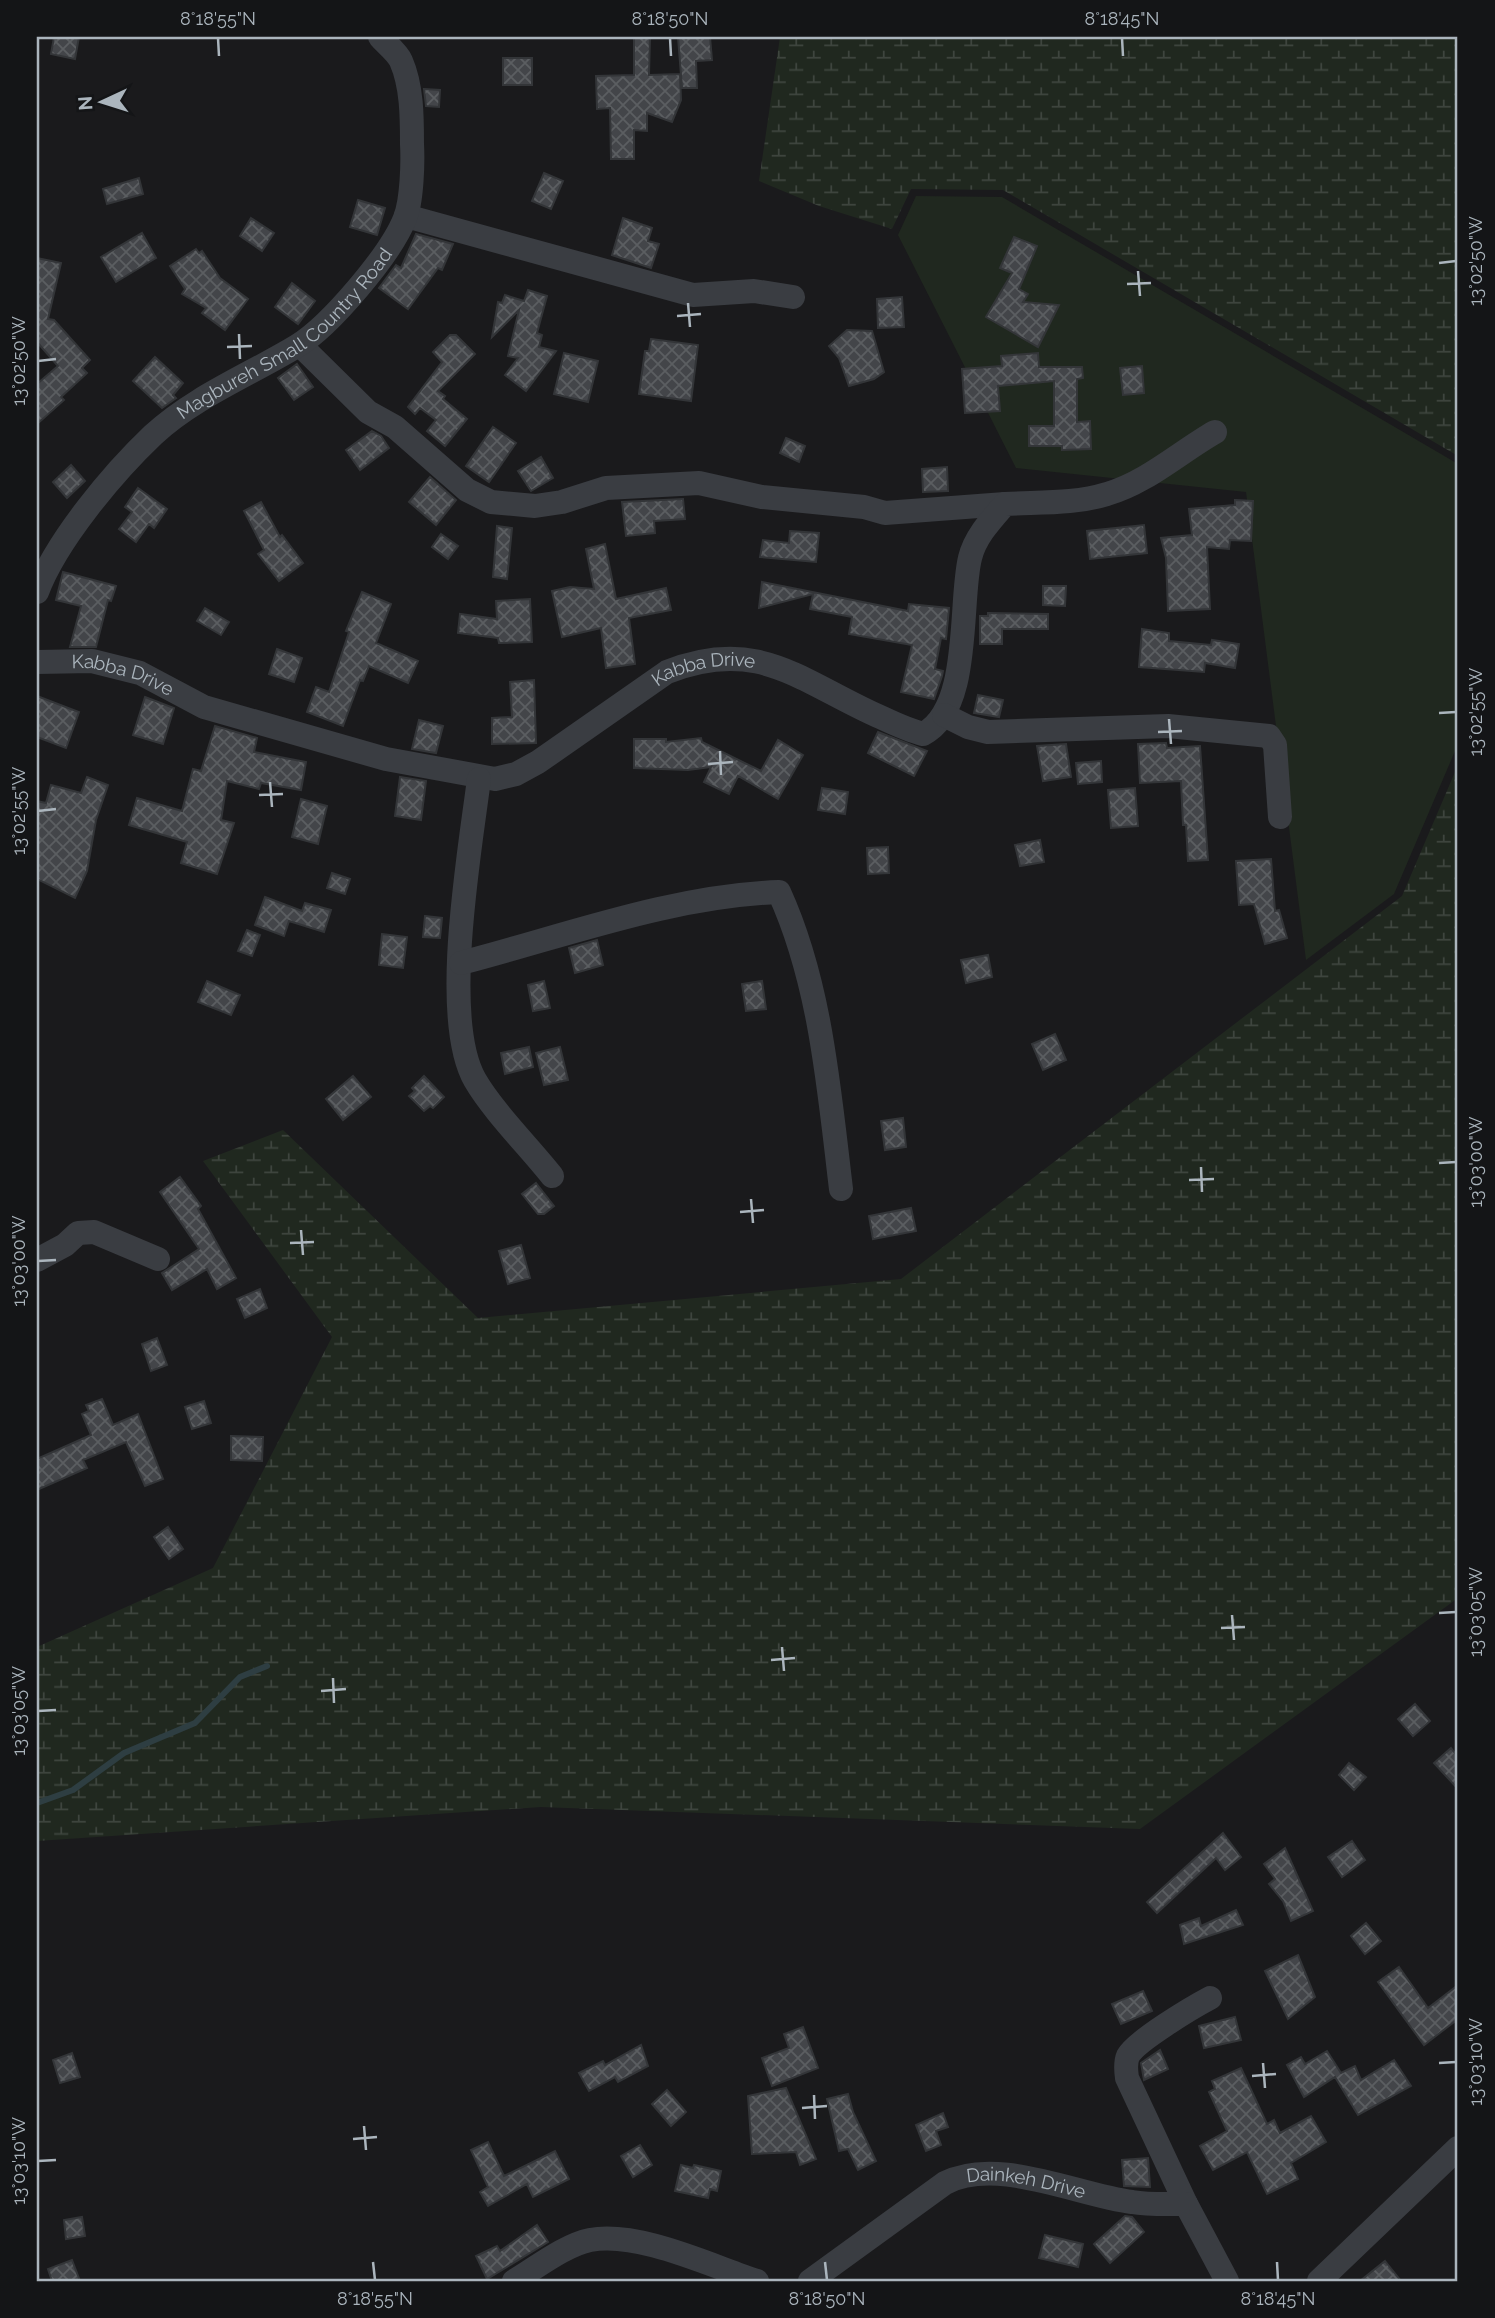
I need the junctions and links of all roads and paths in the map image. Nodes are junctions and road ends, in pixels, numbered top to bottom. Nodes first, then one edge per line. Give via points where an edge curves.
1 (380, 37) edge
2 (406, 216) junction
3 (793, 297) dead end
4 (300, 345) junction
5 (1215, 432) dead end
6 (1005, 504) junction
7 (37, 592) edge
8 (37, 662) edge
9 (944, 715) junction
10 (479, 779) junction
11 (1280, 817) dead end
12 (461, 963) junction
13 (552, 1176) dead end
14 (841, 1189) dead end
15 (158, 1259) dead end
16 (37, 1260) edge
17 (1210, 1998) dead end
18 (1458, 2148) edge
19 (1186, 2204) junction
20 (514, 2281) edge
21 (757, 2281) edge
22 (810, 2281) edge
23 (1227, 2281) edge
24 (1319, 2281) edge

1 - 2 street, Magbureh Small Country Road via 400,59 411,106 413,153
2 - 3 street via 693,295 754,291
2 - 4 street, Magbureh Small Country Road via 383,257
4 - 6 street via 368,412 395,427 467,490 491,502 535,506 606,488 699,483 762,497 886,513
4 - 7 street, Magbureh Small Country Road via 215,391 153,434 92,503 45,570
5 - 6 street via 1108,494
6 - 9 street via 980,536 970,558 964,647
8 - 10 street, Kabba Drive via 92,661 139,673 204,707 386,760
9 - 10 street, Kabba Drive via 923,734 781,666 749,659 691,663 667,672 516,774
9 - 11 street via 968,727 1000,733 1168,726 1269,736 1275,745
10 - 12 street via 462,915
12 - 13 street via 459,1027 475,1080
12 - 14 street via 644,913 779,892 807,969
15 - 16 street via 94,1232 78,1233
17 - 19 street via 1132,2051 1126,2067
18 - 24 street
19 - 22 street, Dainkeh Drive via 1132,2202 1007,2176 979,2173 958,2177
19 - 23 street
20 - 21 street via 587,2240 609,2238 650,2246

